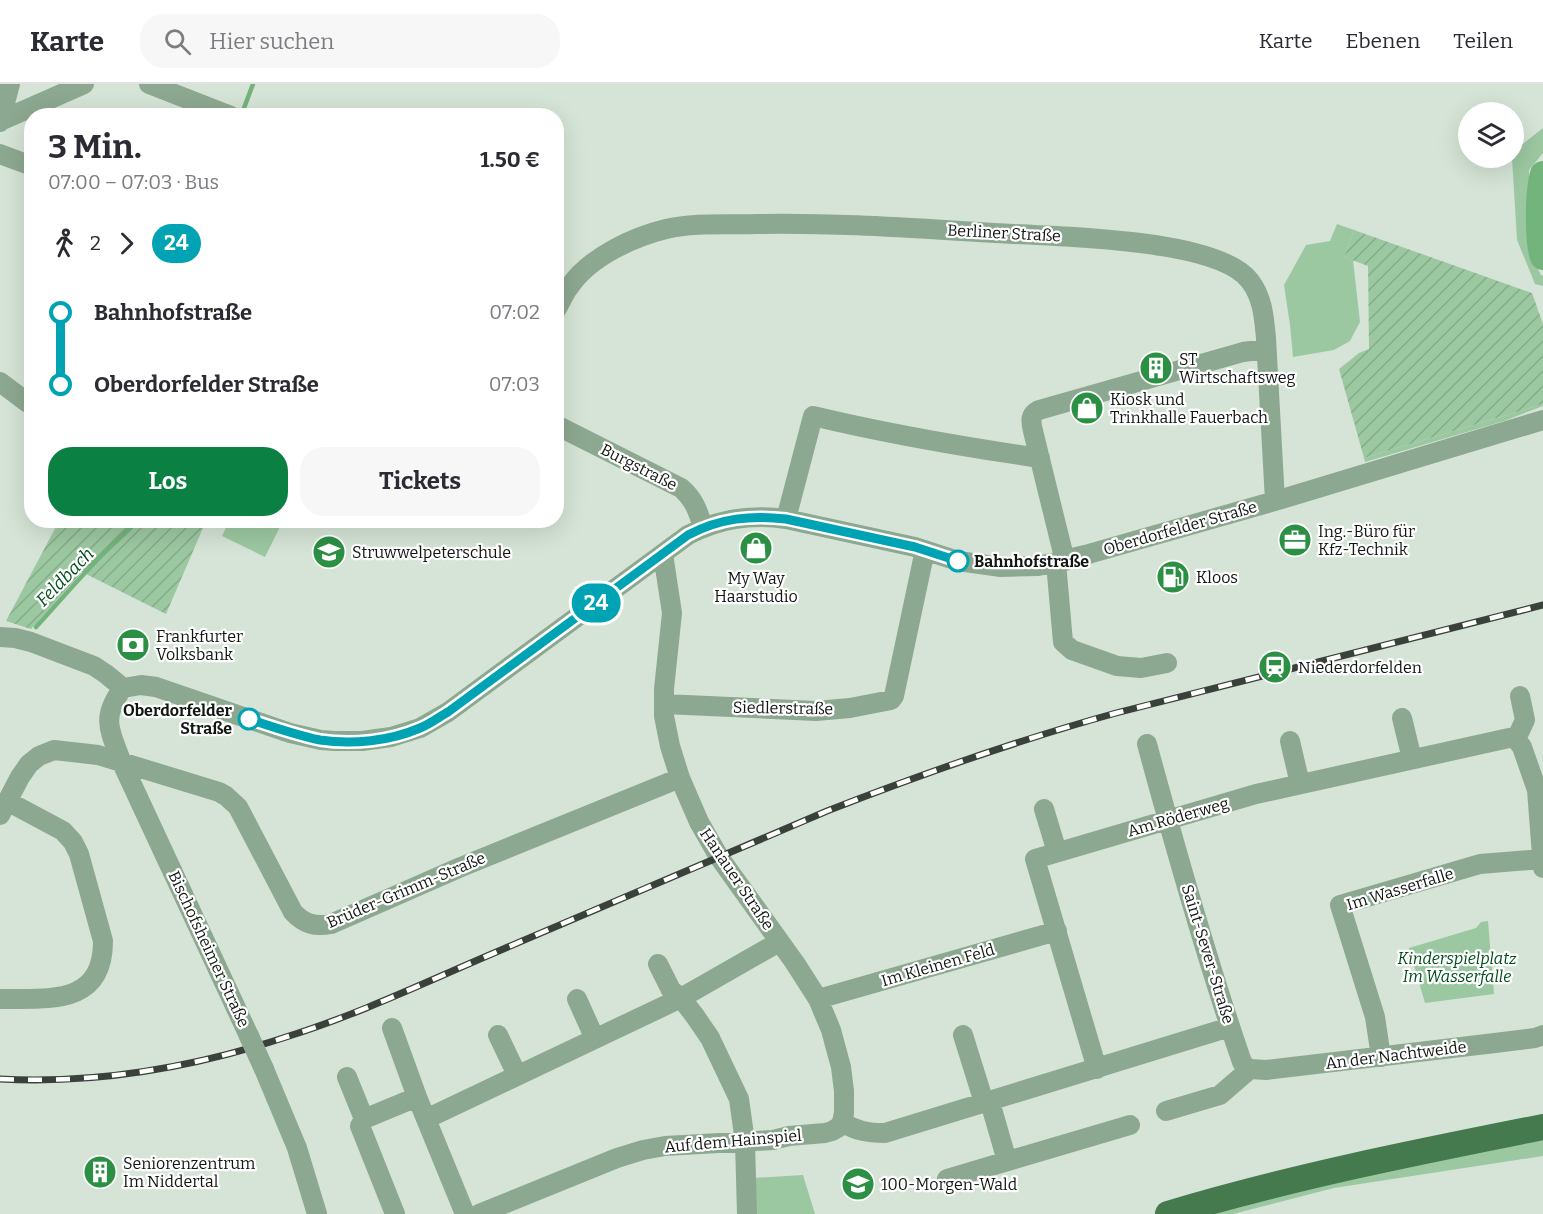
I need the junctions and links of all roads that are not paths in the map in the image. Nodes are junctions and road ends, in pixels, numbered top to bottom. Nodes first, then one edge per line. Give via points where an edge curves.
1 (10, 84) edge
2 (84, 84) edge
3 (149, 84) edge
4 (30, 108) edge
5 (210, 108) edge
6 (24, 110) edge
7 (0, 121) edge
8 (0, 154) edge
9 (24, 163) edge
10 (564, 295) edge
11 (1266, 349) junction
12 (0, 382) edge
13 (24, 400) edge
14 (1543, 420) edge
15 (564, 429) edge
16 (1040, 458) junction
17 (1275, 501) junction
18 (786, 519) junction
19 (703, 527) junction
20 (925, 550) junction
21 (663, 554) junction
22 (1060, 562) junction
23 (0, 637) edge
24 (1167, 663) dead end
25 (123, 688) junction
26 (1520, 696) dead end
27 (664, 704) junction
28 (1402, 718) dead end
29 (1516, 739) junction
30 (1290, 741) dead end
31 (1147, 744) dead end
32 (1412, 759) junction
33 (122, 763) junction
34 (680, 778) junction
35 (1300, 784) junction
36 (1540, 790) edge
37 (4, 808) edge
38 (1044, 809) dead end
39 (1167, 820) junction
40 (1057, 852) junction
41 (1543, 863) edge
42 (1057, 931) junction
43 (779, 942) junction
44 (658, 964) dead end
45 (681, 998) junction
46 (0, 999) edge
47 (577, 999) dead end
48 (818, 999) junction
49 (1230, 1027) junction
50 (392, 1028) dead end
51 (498, 1035) dead end
52 (963, 1035) dead end
53 (1543, 1035) edge
54 (595, 1038) junction
55 (1381, 1057) junction
56 (1097, 1069) junction
57 (1250, 1069) junction
58 (517, 1075) junction
59 (347, 1077) dead end
60 (417, 1097) junction
61 (987, 1103) junction
62 (1166, 1111) dead end
63 (364, 1119) junction
64 (426, 1119) junction
65 (842, 1122) junction
66 (1130, 1125) dead end
67 (1543, 1127) edge
68 (745, 1142) junction
69 (1007, 1161) junction
70 (947, 1179) dead end
71 (317, 1214) edge
72 (395, 1214) edge
73 (465, 1214) edge
74 (479, 1214) edge
75 (747, 1214) edge
76 (1168, 1214) edge

1 - 7 street
2 - 4 street
3 - 5 street
6 - 7 street
8 - 9 street
10 - 11 street, Berliner Straße via 581,273 605,255 650,233 682,226 787,224 1093,238 1200,254 1228,265 1249,280 1257,293 1264,315
11 - 16 street via 1243,352 1038,410 1031,417
11 - 17 street, Berliner Straße
12 - 13 street
14 - 17 street, Oberdorfelder Straße
15 - 19 street, Burgstraße via 681,488 696,504
16 - 18 street via 926,441 813,416
16 - 22 street
17 - 22 street, Oberdorfelder Straße
18 - 19 street, Oberdorfelder Straße via 746,517
18 - 20 street, Oberdorfelder Straße
19 - 21 street, Oberdorfelder Straße
20 - 22 street, Oberdorfelder Straße via 958,561 1001,567
20 - 27 street, Siedlerstraße via 891,700 816,711
21 - 25 street, Oberdorfelder Straße via 448,712 420,728 391,737 321,740 156,687
21 - 27 street, Hanauer Straße via 672,613
22 - 24 street via 1066,646 1117,666 1141,668
23 - 25 street via 31,642 94,666
25 - 33 street, Bischofsheimer Straße via 109,718
26 - 29 street via 1525,720
27 - 34 street, Hanauer Straße via 666,729
28 - 32 street
29 - 32 street, Am Röderweg via 1502,738
29 - 36 street
30 - 35 street
31 - 39 street, Saint-Sever-Straße
32 - 35 street, Am Röderweg
33 - 34 street, Brüder-Grimm-Straße via 219,792 232,801 293,912 304,922 320,926
33 - 37 street, Brüder-Grimm-Straße via 98,755 54,750 29,764
33 - 71 street, Bischofsheimer Straße, bridge via 264,1069 297,1148
34 - 43 street, Hanauer Straße via 719,857
35 - 39 street, Am Röderweg
36 - 41 street
37 - 46 street via 63,831 73,842 103,941 103,953 91,982 74,994
38 - 40 street
39 - 40 street, Am Röderweg
39 - 49 street, Saint-Sever-Straße
40 - 42 street, Am Röderweg via 1035,859
41 - 55 street, Im Wasserfalle via 1480,864 1340,905 1375,1017
42 - 48 street, Im Kleinen Feld
42 - 56 street
43 - 45 street
43 - 48 street, Hanauer Straße
44 - 45 street via 671,990
45 - 54 street
45 - 68 street via 710,1038 734,1087
47 - 54 street
48 - 65 street, Hanauer Straße via 841,1067
49 - 56 street
49 - 57 street, Saint-Sever-Straße via 1242,1062
50 - 60 street
51 - 58 street
52 - 61 street
53 - 55 street, An der Nachtweide
54 - 58 street
55 - 57 street, An der Nachtweide
56 - 61 street
57 - 62 street via 1220,1095
58 - 64 street
59 - 63 street
60 - 63 street
60 - 64 street
61 - 65 street via 885,1133 863,1132
61 - 69 street
63 - 72 street via 360,1126
64 - 73 street
65 - 68 street, Auf dem Hainspiel via 825,1133
66 - 69 street
67 - 76 main road via 1356,1165
68 - 74 street, Auf dem Hainspiel via 636,1151
68 - 75 street
69 - 70 street

